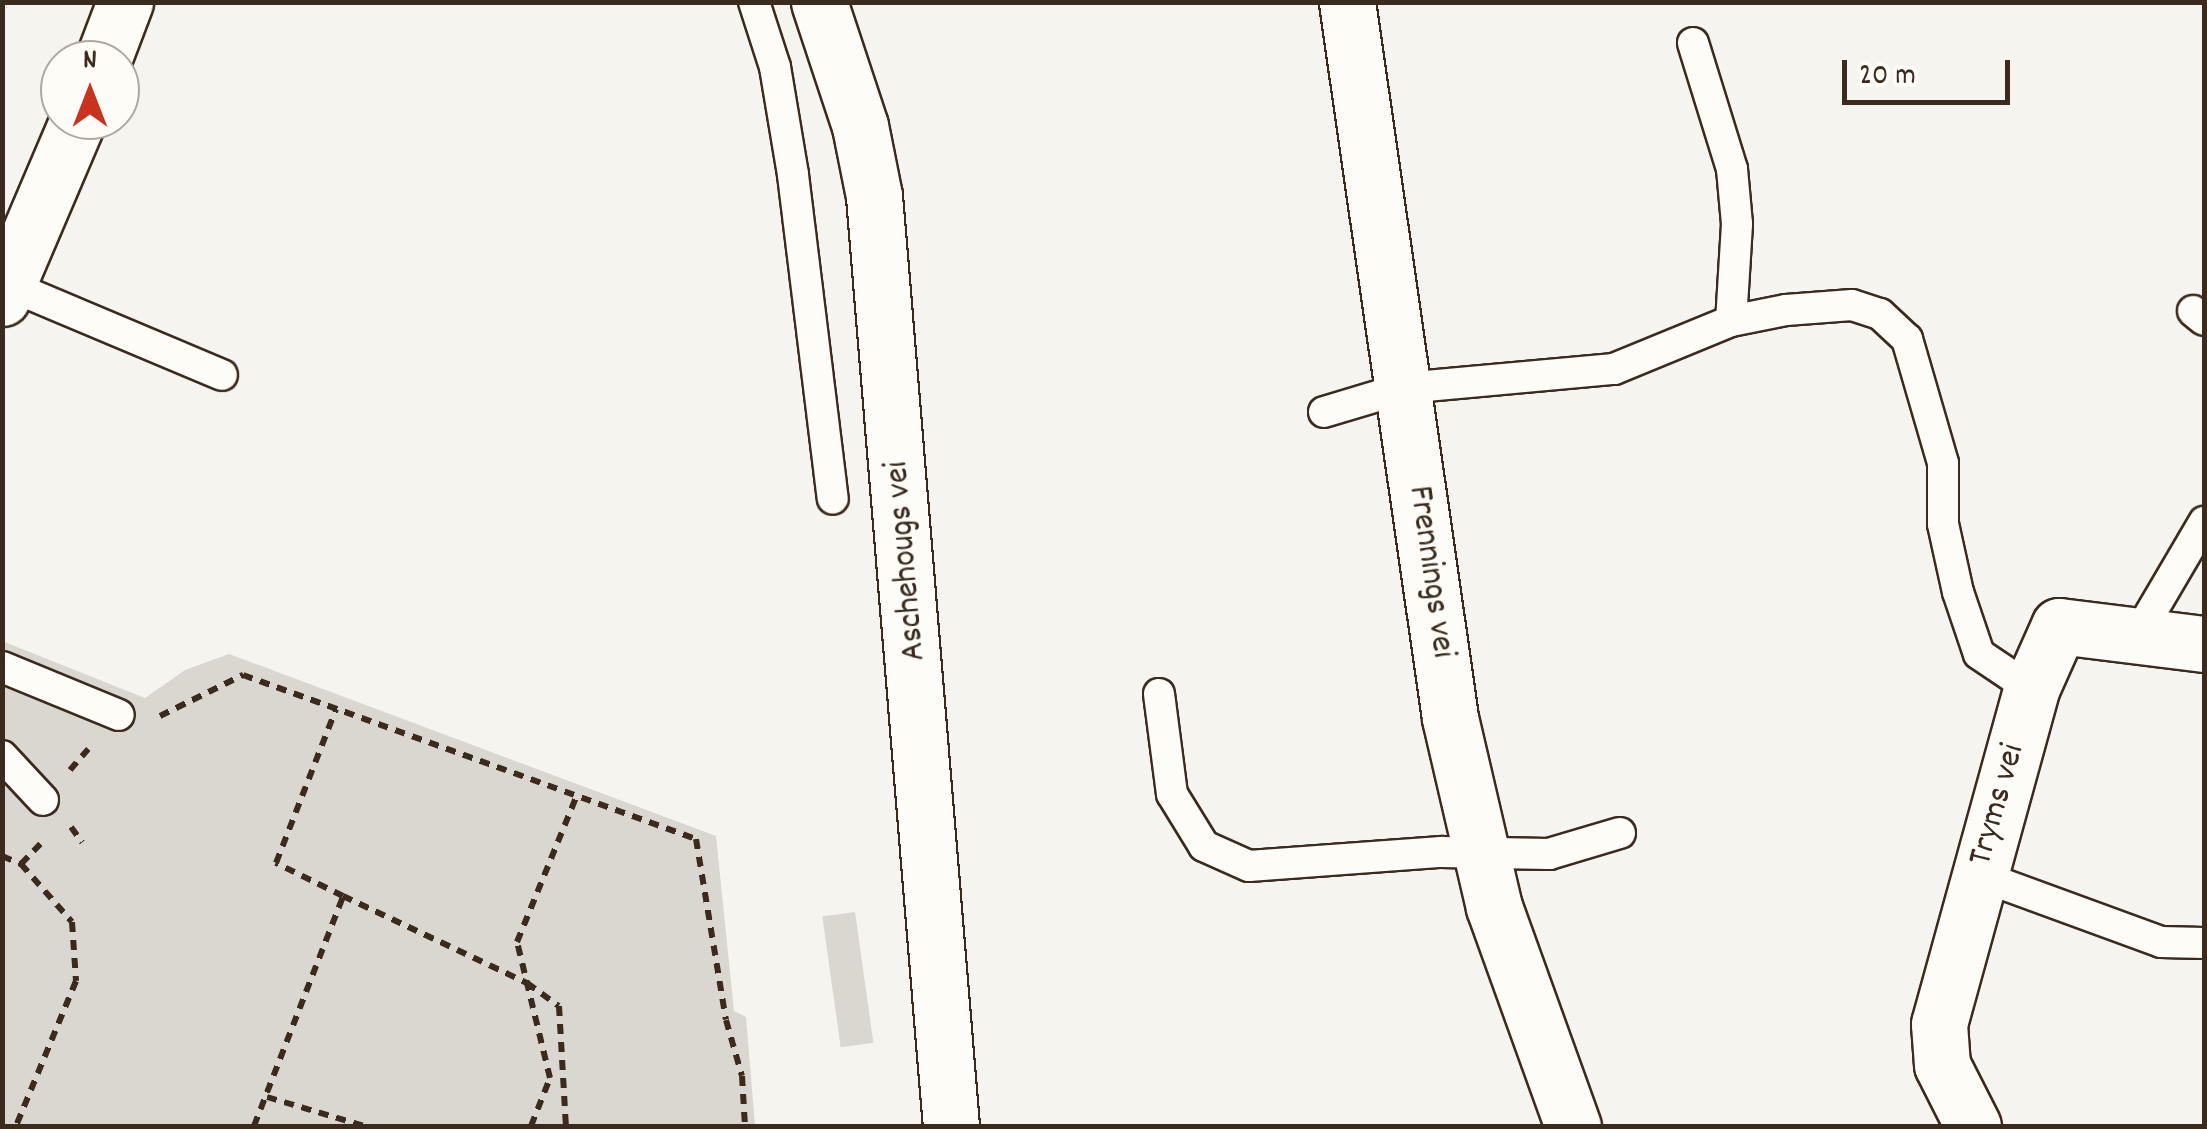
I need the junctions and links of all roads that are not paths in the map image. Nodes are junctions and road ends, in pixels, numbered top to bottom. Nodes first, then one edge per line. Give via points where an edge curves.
1 (126, 2) edge
2 (754, 2) edge
3 (819, 2) edge
4 (1347, 2) edge
5 (111, 40) edge
6 (1693, 43) dead end
7 (70, 140) edge
8 (5, 292) edge
9 (1731, 321) junction
10 (222, 375) dead end
11 (1404, 388) junction
12 (1324, 412) dead end
13 (833, 500) dead end
14 (2204, 522) edge
15 (2139, 633) junction
16 (2204, 644) edge
17 (2, 667) edge
18 (2031, 689) junction
19 (1160, 694) dead end
20 (119, 715) road end
21 (2, 756) edge
22 (43, 800) road end
23 (1620, 834) dead end
24 (1481, 855) junction
25 (1978, 875) junction
26 (2204, 943) edge
27 (952, 1126) edge
28 (1573, 1126) edge
29 (1973, 1126) edge

1 - 5 street
2 - 13 lane via 774,67 793,175
3 - 27 street, Aschehougs vei via 860,126 874,196
4 - 11 street, Frennings vei
6 - 9 lane via 1732,169 1738,224
7 - 8 street
8 - 10 lane
9 - 11 lane via 1614,368
9 - 18 lane via 1852,304 1880,314 1907,339 1943,463 1943,524 1958,592 1980,654
11 - 12 lane
11 - 24 street, Frennings vei via 1450,718
14 - 15 lane
15 - 16 street, Tryms vei
15 - 18 street, Tryms vei via 2058,626
17 - 20 lane
18 - 25 street, Tryms vei
19 - 24 lane via 1172,794 1204,846 1249,866
21 - 22 lane
23 - 24 lane via 1550,854
24 - 28 street, Frennings vei via 1522,998
25 - 26 lane via 2162,942
25 - 29 street, Tryms vei via 1940,1024 1942,1066

